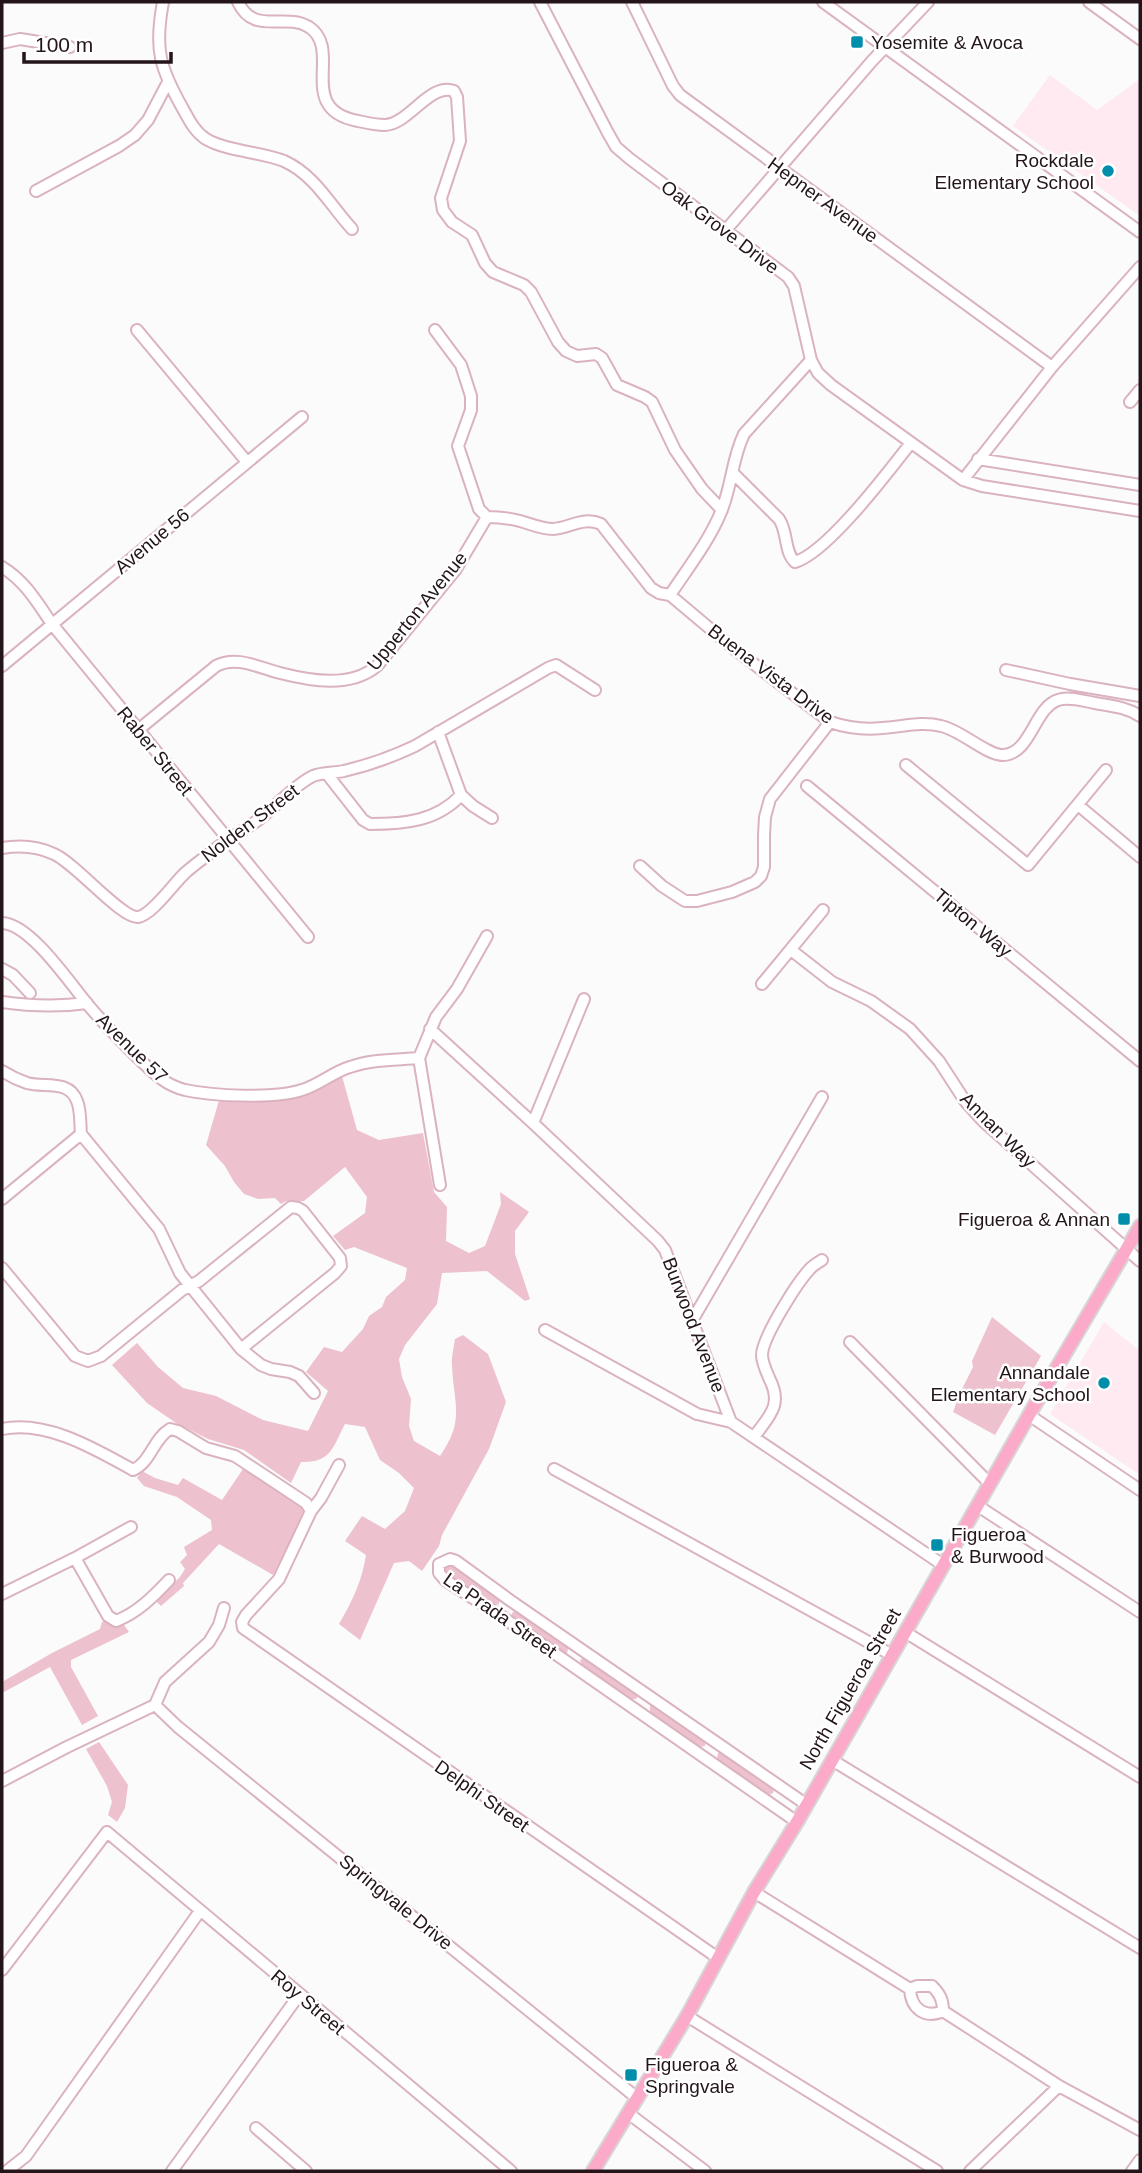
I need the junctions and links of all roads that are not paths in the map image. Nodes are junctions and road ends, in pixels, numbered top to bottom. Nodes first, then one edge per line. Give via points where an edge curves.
1 (163, 2) edge
2 (238, 2) edge
3 (540, 2) edge
4 (632, 2) edge
5 (823, 2) edge
6 (929, 2) edge
7 (1089, 2) edge
8 (1140, 39) edge
9 (2, 43) edge
10 (70, 47) dead end
11 (885, 49) junction
12 (168, 82) junction
13 (780, 169) junction
14 (36, 191) dead end
15 (352, 229) dead end
16 (725, 231) junction
17 (1140, 232) edge
18 (1140, 267) edge
19 (137, 330) dead end
20 (435, 330) dead end
21 (811, 360) junction
22 (1052, 367) junction
23 (1140, 390) edge
24 (1130, 402) dead end
25 (302, 417) dead end
26 (910, 444) junction
27 (978, 459) junction
28 (247, 462) junction
29 (733, 473) junction
30 (963, 480) junction
31 (1140, 485) edge
32 (722, 510) junction
33 (1140, 511) edge
34 (487, 517) junction
35 (2, 567) edge
36 (670, 595) junction
37 (52, 624) junction
38 (2, 666) edge
39 (1006, 670) dead end
40 (1070, 684) junction
41 (595, 690) dead end
42 (1140, 695) edge
43 (1068, 698) junction
44 (1140, 716) edge
45 (830, 722) junction
46 (138, 730) junction
47 (438, 733) junction
48 (906, 765) dead end
49 (1106, 770) dead end
50 (327, 774) junction
51 (807, 786) dead end
52 (461, 795) junction
53 (1078, 805) junction
54 (492, 818) dead end
55 (227, 839) junction
56 (2, 848) edge
57 (1140, 857) edge
58 (640, 866) dead end
59 (823, 910) dead end
60 (2, 923) edge
61 (487, 936) dead end
62 (308, 937) dead end
63 (791, 950) junction
64 (2, 969) edge
65 (762, 984) dead end
66 (30, 993) dead end
67 (584, 999) dead end
68 (2, 1002) edge
69 (87, 1003) junction
70 (430, 1029) junction
71 (419, 1058) junction
72 (1140, 1061) edge
73 (2, 1071) edge
74 (822, 1097) dead end
75 (533, 1123) junction
76 (81, 1134) junction
77 (440, 1185) dead end
78 (2, 1199) edge
79 (1140, 1226) edge
80 (1127, 1249) junction
81 (822, 1260) dead end
82 (1140, 1261) edge
83 (2, 1268) edge
84 (190, 1286) junction
85 (693, 1319) junction
86 (545, 1330) dead end
87 (850, 1342) dead end
88 (241, 1349) junction
89 (314, 1393) dead end
90 (1029, 1415) junction
91 (731, 1422) junction
92 (2, 1429) edge
93 (754, 1437) junction
94 (339, 1465) dead end
95 (554, 1469) dead end
96 (990, 1483) junction
97 (1140, 1490) edge
98 (978, 1506) junction
99 (311, 1511) junction
100 (131, 1527) dead end
101 (75, 1558) junction
102 (943, 1565) junction
103 (169, 1580) dead end
104 (2, 1594) edge
105 (511, 1601) junction
106 (224, 1608) dead end
107 (1140, 1612) edge
108 (501, 1616) junction
109 (905, 1632) junction
110 (580, 1649) junction
111 (891, 1655) junction
112 (570, 1664) junction
113 (648, 1696) junction
114 (155, 1705) junction
115 (638, 1712) junction
116 (716, 1742) junction
117 (705, 1758) junction
118 (832, 1760) junction
119 (1140, 1777) edge
120 (2, 1781) edge
121 (807, 1805) junction
122 (797, 1822) junction
123 (754, 1892) junction
124 (200, 1911) junction
125 (1140, 1948) edge
126 (718, 1958) junction
127 (3, 1965) edge
128 (910, 1989) junction
129 (299, 1995) junction
130 (943, 2011) junction
131 (687, 2016) junction
132 (1059, 2085) junction
133 (637, 2098) junction
134 (628, 2113) junction
135 (256, 2128) dead end
136 (1140, 2130) edge
137 (1140, 2160) edge
138 (7, 2171) edge
139 (172, 2171) edge
140 (306, 2171) edge
141 (511, 2171) edge
142 (593, 2171) edge
143 (705, 2171) edge
144 (937, 2171) edge
145 (970, 2171) edge
146 (1132, 2171) edge

1 - 12 street via 159,57
2 - 32 street via 255,20 299,23 315,33 322,54 323,95 337,114 348,119 389,125 440,90 454,91 460,141 441,198 443,210 472,235 493,272 531,292 566,351 603,358 617,384 652,402 675,450
3 - 16 street, Oak Grove Drive via 617,146
4 - 13 street, Hepner Avenue via 680,95
5 - 11 street
6 - 11 street
7 - 8 street
9 - 10 street via 20,39
11 - 13 street
11 - 17 street
12 - 14 street via 135,135
12 - 15 street via 189,120 207,140 284,161 314,181
13 - 16 street
13 - 22 street, Hepner Avenue
16 - 21 street, Oak Grove Drive via 788,277
18 - 22 street
19 - 28 street
20 - 34 street via 461,365 471,396 471,410 458,446 479,509
21 - 26 street, Oak Grove Drive via 831,385
21 - 29 street via 744,434
22 - 27 street
23 - 24 street
25 - 28 street, Avenue 56
26 - 29 street via 848,519 819,548 795,562 789,555 784,526
26 - 30 street, Oak Grove Drive
27 - 30 street
27 - 31 street
28 - 37 street, Avenue 56
29 - 32 street
30 - 33 street, Oak Grove Drive
32 - 36 street
34 - 36 street via 555,529 594,521 651,588
34 - 46 street, Upperton Avenue via 456,569 368,674 322,680 224,662
35 - 37 street, Raber Street via 27,587
36 - 45 street, Buena Vista Drive
37 - 38 street, Avenue 56
37 - 46 street, Raber Street
39 - 40 street
40 - 42 street
40 - 43 street
41 - 47 street, Nolden Street via 556,665
43 - 44 street
43 - 45 street, Buena Vista Drive via 1050,704 1020,746 1002,755 940,725 858,729
45 - 58 street via 770,799 764,867 755,882 732,892 685,901
46 - 55 street, Raber Street
47 - 50 street, Nolden Street via 393,757
47 - 52 street
48 - 53 street via 1028,865
49 - 53 street
50 - 52 street via 370,824 428,818
50 - 55 street, Nolden Street via 309,778
51 - 72 street, Tipton Way
52 - 54 street
53 - 57 street
55 - 56 street, Nolden Street via 137,918 55,854 23,846
55 - 62 street, Raber Street
59 - 63 street
60 - 69 street, Avenue 57 via 21,930 43,950
61 - 70 street
63 - 65 street
63 - 80 street, Annan Way via 832,982 871,1001 910,1029 983,1121
64 - 66 street
67 - 75 street
68 - 69 street
69 - 71 street, Avenue 57 via 159,1078 186,1090 288,1093 350,1066
70 - 71 street
70 - 75 street, Burwood Avenue
71 - 77 street
73 - 76 street via 29,1083 56,1084 71,1092 77,1100
74 - 85 street
75 - 85 street, Burwood Avenue via 658,1241
76 - 78 street
76 - 84 street via 159,1229
79 - 80 main road, North Figueroa Street
80 - 82 street, Annan Way
80 - 90 main road, North Figueroa Street
81 - 93 street via 797,1285 762,1353 776,1391 775,1408
83 - 84 street via 75,1356 88,1361
84 - 88 street
84 - 88 street via 291,1207 303,1211 340,1258 341,1266
85 - 91 street, Burwood Avenue
86 - 91 street via 697,1415
87 - 96 street
88 - 89 street via 261,1365 299,1376
90 - 96 main road, North Figueroa Street
90 - 97 street
91 - 93 street
92 - 99 street via 16,1426 58,1435 133,1470 146,1460 164,1432 178,1431 206,1448 235,1456 306,1503
93 - 102 street
94 - 99 street
95 - 111 street
96 - 98 main road, North Figueroa Street
98 - 102 main road, North Figueroa Street
98 - 107 street
99 - 126 street, Delphi Street via 279,1579 242,1622 247,1633
100 - 101 street
101 - 103 street via 116,1621 146,1603
101 - 104 street
102 - 109 main road, North Figueroa Street
105 - 108 street
105 - 108 street, La Prada Street via 456,1561 439,1564 445,1580
105 - 110 street, La Prada Street
106 - 114 street via 209,1642 165,1682
108 - 112 street, La Prada Street
109 - 111 main road, North Figueroa Street
109 - 119 street
110 - 112 street
110 - 113 street, La Prada Street
111 - 118 main road, North Figueroa Street
112 - 115 street, La Prada Street
113 - 115 street
113 - 116 street, La Prada Street
114 - 120 street
114 - 133 street, Springvale Drive
115 - 117 street, La Prada Street
116 - 117 street
116 - 121 street, La Prada Street
117 - 122 street, La Prada Street
118 - 121 main road, North Figueroa Street
118 - 125 street
121 - 122 main road, North Figueroa Street
122 - 123 main road, North Figueroa Street
123 - 126 main road, North Figueroa Street
123 - 128 street
124 - 127 street, Roy Street via 107,1832
124 - 129 street, Roy Street
124 - 138 street via 26,2156
126 - 131 main road, North Figueroa Street
128 - 130 street via 915,2006 926,2014
128 - 130 street via 932,1986 943,2002
129 - 139 street
129 - 141 street, Roy Street
130 - 132 street
131 - 133 main road, North Figueroa Street
131 - 144 street
132 - 136 street
132 - 145 street
133 - 134 main road, North Figueroa Street
134 - 142 main road, North Figueroa Street
134 - 143 street
135 - 140 street
137 - 146 street

